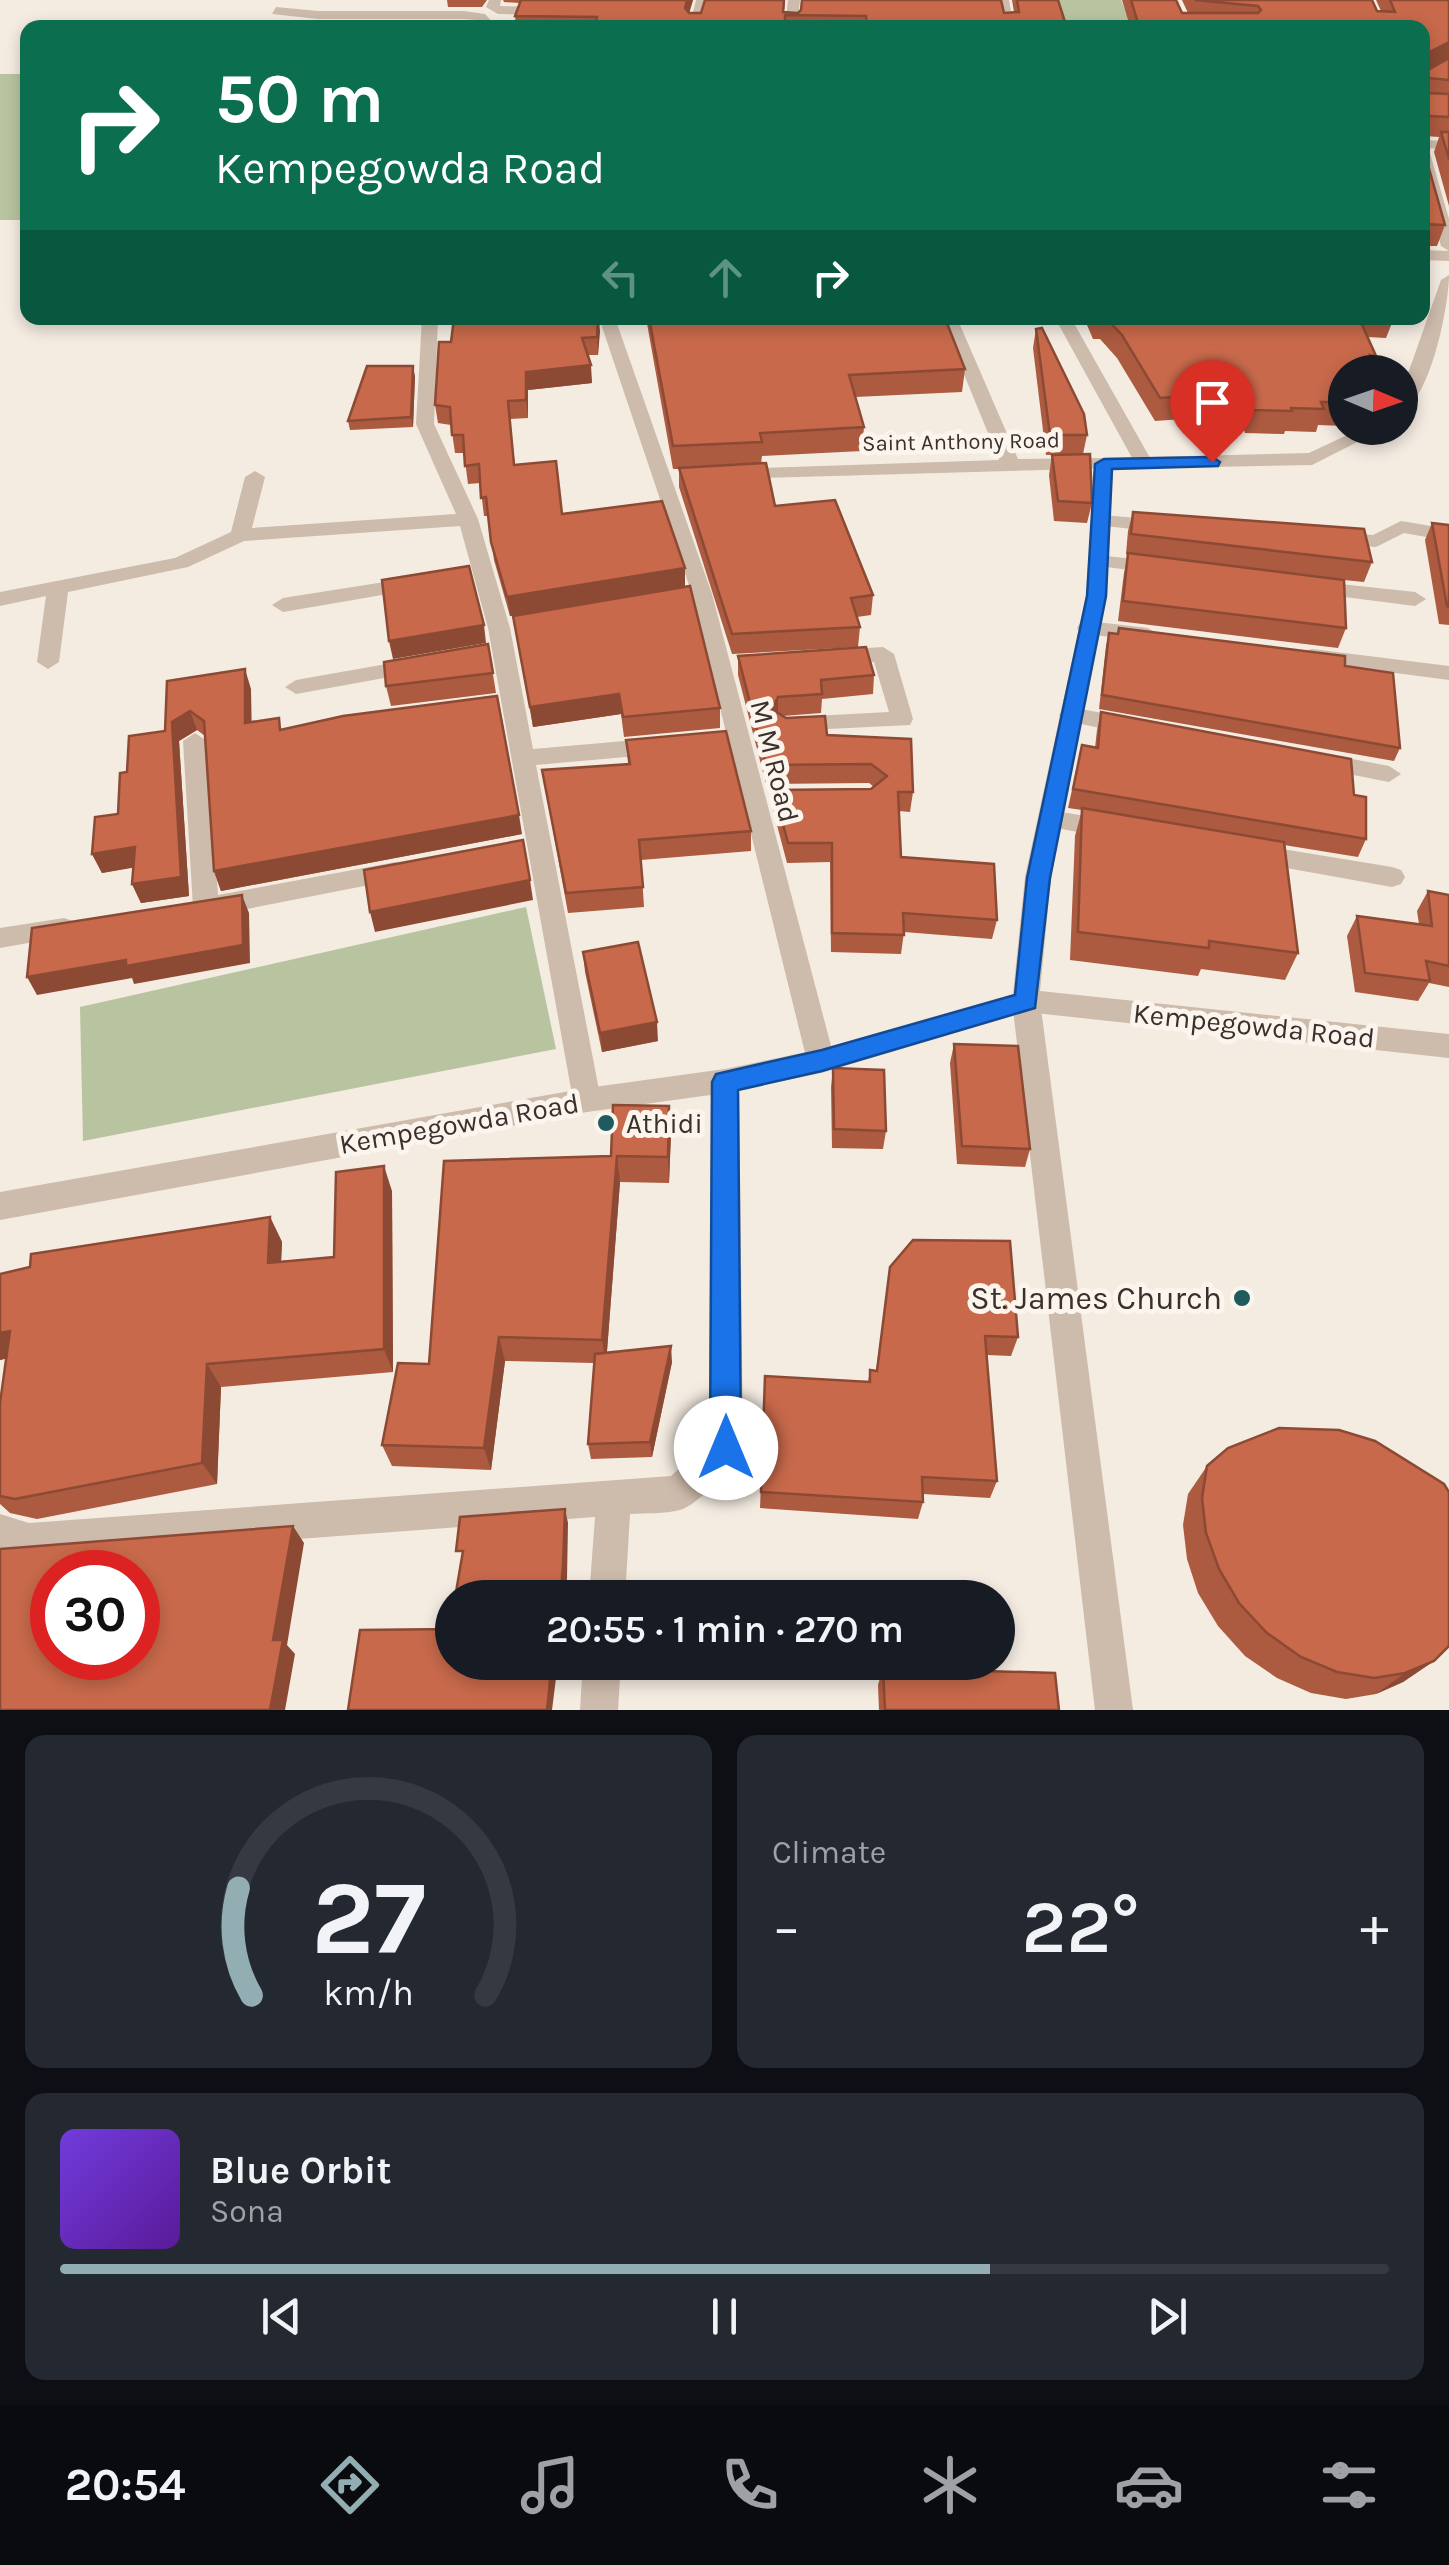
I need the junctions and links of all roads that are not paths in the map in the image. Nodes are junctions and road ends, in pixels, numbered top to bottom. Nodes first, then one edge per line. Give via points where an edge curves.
1 (495, 0) edge
2 (276, 11) dead end
3 (558, 11) edge
4 (483, 20) edge
5 (1430, 170) edge
6 (1444, 210) edge
7 (1449, 246) edge
8 (1449, 280) edge
9 (430, 325) edge
10 (610, 325) edge
11 (952, 325) edge
12 (1067, 325) edge
13 (1441, 332) edge
14 (1418, 379) edge
15 (1341, 445) edge
16 (1104, 464) junction
17 (1010, 465) junction
18 (1145, 465) junction
19 (716, 476) edge
20 (255, 477) dead end
21 (468, 519) junction
22 (1102, 522) junction
23 (1180, 527) edge
24 (1449, 535) edge
25 (240, 536) junction
26 (1317, 537) edge
27 (1099, 561) junction
28 (1178, 570) edge
29 (463, 575) junction
30 (1297, 585) edge
31 (58, 588) junction
32 (0, 599) edge
33 (1415, 600) dead end
34 (283, 605) dead end
35 (1088, 628) junction
36 (1164, 637) edge
37 (1297, 654) edge
38 (811, 659) edge
39 (447, 661) edge
40 (48, 662) dead end
41 (1449, 673) edge
42 (296, 687) dead end
43 (1070, 716) junction
44 (786, 726) edge
45 (1145, 729) edge
46 (195, 741) dead end
47 (680, 744) edge
48 (1295, 756) edge
49 (524, 758) junction
50 (1389, 774) dead end
51 (1050, 819) junction
52 (1126, 832) edge
53 (1221, 848) edge
54 (430, 864) edge
55 (1392, 877) dead end
56 (94, 924) edge
57 (0, 938) edge
58 (1026, 1001) junction
59 (1449, 1046) edge
60 (822, 1061) junction
61 (725, 1082) junction
62 (586, 1100) junction
63 (0, 1206) edge
64 (614, 1498) junction
65 (0, 1532) edge
66 (608, 1580) edge
67 (601, 1680) edge
68 (599, 1710) edge
69 (1114, 1710) edge

1 - 3 street via 498,10
2 - 4 street
5 - 6 street
6 - 7 street
8 - 13 street
9 - 21 street via 425,424
10 - 60 street, M M Road via 669,479 693,596 729,665 729,739 763,797
11 - 17 street
12 - 18 street
13 - 14 street
15 - 18 street, Saint Anthony Road via 1312,459
16 - 17 street, Saint Anthony Road
16 - 18 street, Saint Anthony Road
16 - 22 street
17 - 19 street, Saint Anthony Road
20 - 25 street
21 - 25 street
21 - 29 street
22 - 23 street
22 - 27 street
24 - 26 street via 1402,527 1376,541
25 - 31 street via 181,563
27 - 28 street
27 - 35 street
29 - 34 street
29 - 49 street via 501,640 504,704
30 - 33 street
31 - 32 street
31 - 40 street
35 - 36 street
35 - 43 street
37 - 41 street
38 - 44 street via 883,654 902,720
39 - 42 street
43 - 45 street
43 - 51 street
46 - 54 street via 196,908
47 - 49 street
48 - 50 street
49 - 62 street via 532,844
51 - 52 street
51 - 58 street
53 - 55 street
56 - 57 street
58 - 59 street, Kempegowda Road
58 - 60 street, Kempegowda Road
58 - 69 street
60 - 61 street, Kempegowda Road
61 - 62 street, Kempegowda Road
61 - 64 street via 726,1448 678,1493
62 - 63 street, Kempegowda Road
64 - 65 street via 29,1540
64 - 66 street
67 - 68 street

